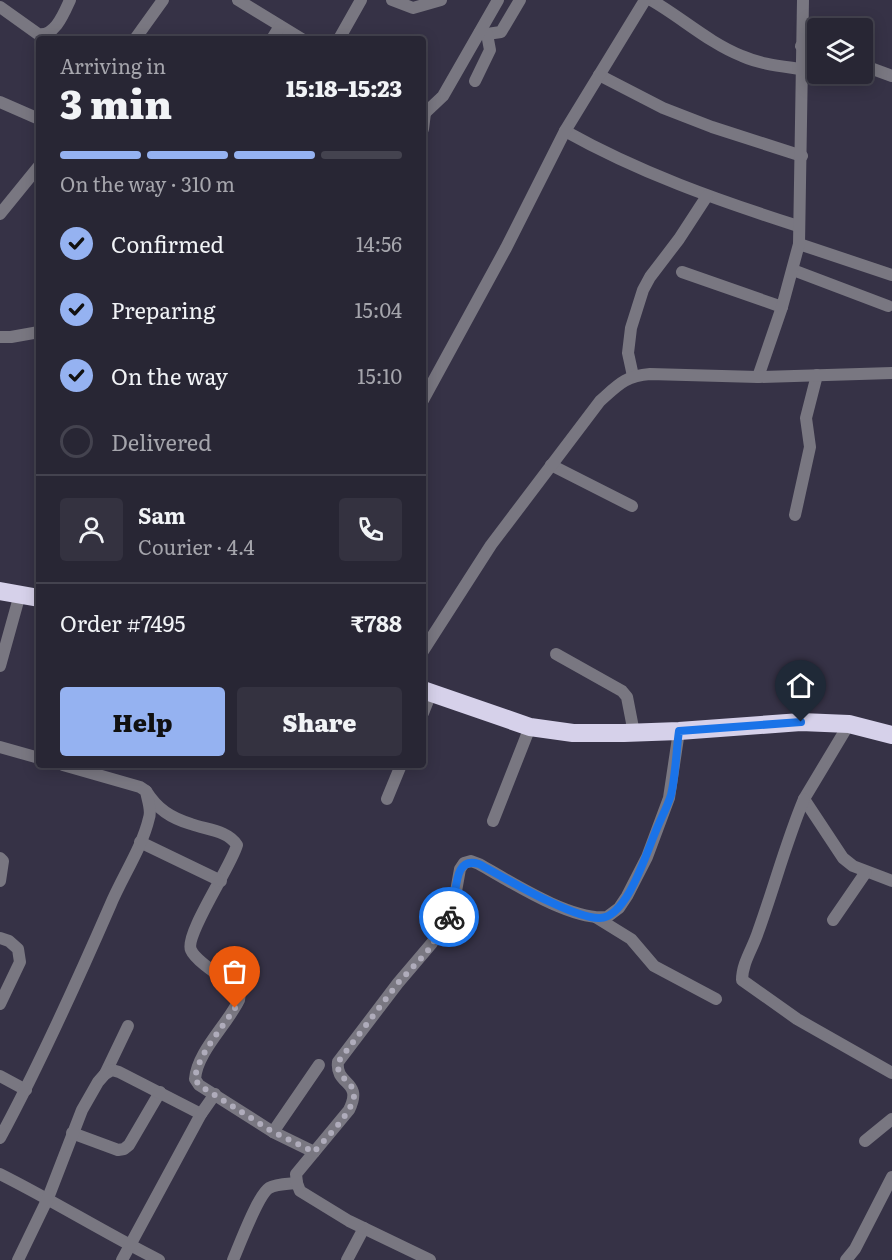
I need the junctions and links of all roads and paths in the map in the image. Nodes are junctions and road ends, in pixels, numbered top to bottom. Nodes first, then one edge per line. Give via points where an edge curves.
1 (70, 0) edge
2 (163, 0) edge
3 (238, 0) edge
4 (361, 0) edge
5 (392, 0) edge
6 (441, 0) edge
7 (498, 0) edge
8 (520, 0) edge
9 (651, 0) edge
10 (803, 0) edge
11 (640, 3) edge
12 (0, 7) edge
13 (280, 26) junction
14 (484, 33) junction
15 (137, 36) edge
16 (274, 36) edge
17 (297, 36) edge
18 (341, 36) edge
19 (801, 46) junction
20 (807, 48) edge
21 (873, 68) edge
22 (800, 69) junction
23 (599, 75) junction
24 (892, 76) edge
25 (475, 81) dead end
26 (0, 102) edge
27 (426, 110) edge
28 (36, 118) edge
29 (565, 131) junction
30 (802, 156) junction
31 (36, 170) edge
32 (707, 196) junction
33 (0, 214) edge
34 (798, 226) junction
35 (799, 244) junction
36 (793, 270) junction
37 (682, 272) dead end
38 (892, 275) edge
39 (888, 306) dead end
40 (782, 307) junction
41 (36, 333) edge
42 (0, 337) edge
43 (892, 373) edge
44 (817, 375) junction
45 (633, 376) junction
46 (758, 377) junction
47 (426, 395) edge
48 (551, 465) junction
49 (632, 506) dead end
50 (795, 515) dead end
51 (0, 591) edge
52 (20, 594) junction
53 (36, 597) edge
54 (426, 646) edge
55 (556, 654) dead end
56 (0, 666) edge
57 (427, 691) edge
58 (849, 724) junction
59 (530, 727) junction
60 (679, 731) junction
61 (634, 733) junction
62 (892, 735) edge
63 (0, 747) edge
64 (36, 757) edge
65 (74, 768) edge
66 (400, 768) edge
67 (146, 791) junction
68 (387, 799) dead end
69 (804, 799) junction
70 (493, 821) dead end
71 (140, 842) junction
72 (0, 858) edge
73 (866, 872) junction
74 (0, 880) edge
75 (221, 881) junction
76 (892, 881) edge
77 (597, 918) junction
78 (833, 920) dead end
79 (0, 938) edge
80 (716, 999) dead end
81 (0, 1004) edge
82 (128, 1026) dead end
83 (319, 1065) dead end
84 (892, 1073) edge
85 (105, 1074) junction
86 (0, 1077) edge
87 (26, 1090) junction
88 (160, 1092) junction
89 (215, 1094) junction
90 (201, 1113) junction
91 (892, 1119) edge
92 (273, 1132) junction
93 (72, 1133) junction
94 (0, 1138) edge
95 (865, 1141) dead end
96 (314, 1152) junction
97 (0, 1174) edge
98 (892, 1177) edge
99 (297, 1183) junction
100 (48, 1198) junction
101 (364, 1228) junction
102 (129, 1245) junction
103 (18, 1260) edge
104 (122, 1260) edge
105 (159, 1260) edge
106 (233, 1260) edge
107 (347, 1260) edge
108 (430, 1260) edge
109 (846, 1260) edge

1 - 12 street via 51,32 45,35
2 - 15 street
3 - 13 street
4 - 18 street
5 - 6 street via 413,8
7 - 14 street
8 - 14 street via 501,32
9 - 22 street via 741,56
10 - 19 street
11 - 23 street
13 - 16 street
13 - 17 street
14 - 25 street via 490,50
14 - 27 street via 443,96
19 - 20 street
19 - 22 street
21 - 24 street
22 - 30 street
23 - 29 street
23 - 30 street via 663,108
26 - 28 street
29 - 32 street via 605,154
29 - 47 street
30 - 34 street
31 - 33 street
32 - 34 street
32 - 45 street via 643,290 628,353
34 - 35 street
35 - 36 street
35 - 38 street
36 - 39 street
36 - 40 street
37 - 40 street
40 - 46 street
41 - 42 street
43 - 44 street
44 - 46 street
44 - 50 street via 806,418 810,447
45 - 46 street
45 - 48 street via 620,382 600,401
48 - 49 street
48 - 54 street via 491,545
51 - 52 highway
52 - 53 highway
52 - 56 street
55 - 61 street via 622,691 627,697
57 - 59 highway
58 - 60 highway via 801,722
58 - 62 highway
58 - 69 street
59 - 61 highway via 573,733
59 - 70 street
60 - 61 highway
60 - 77 street via 671,792 647,856 619,908 607,917
63 - 64 street
65 - 67 street
66 - 68 street
67 - 71 street via 150,815
67 - 75 street via 154,804 171,816 232,838 237,845
69 - 73 street via 843,858
69 - 84 street via 743,967 742,980 797,1019
71 - 75 street
71 - 87 street
72 - 74 street
73 - 76 street
73 - 78 street
75 - 89 street via 189,942 196,957 240,993 235,1008 195,1072 199,1085
77 - 80 street via 631,939 654,966
77 - 96 street via 536,895 479,864 464,863 453,908 427,952 398,983 338,1062 340,1076 352,1088 354,1101
79 - 81 street via 18,949 20,962
82 - 85 street
83 - 92 street
85 - 88 street via 119,1072
85 - 93 street
86 - 87 street
87 - 94 street
88 - 90 street
88 - 93 street via 124,1149
89 - 90 street
89 - 92 street
90 - 102 street
91 - 95 street
92 - 96 street
93 - 100 street
96 - 99 street via 296,1174
97 - 100 street
98 - 109 street
99 - 101 street via 300,1191
99 - 106 street via 267,1190
100 - 102 street
100 - 103 street
101 - 107 street
101 - 108 street
102 - 104 street
102 - 105 street

